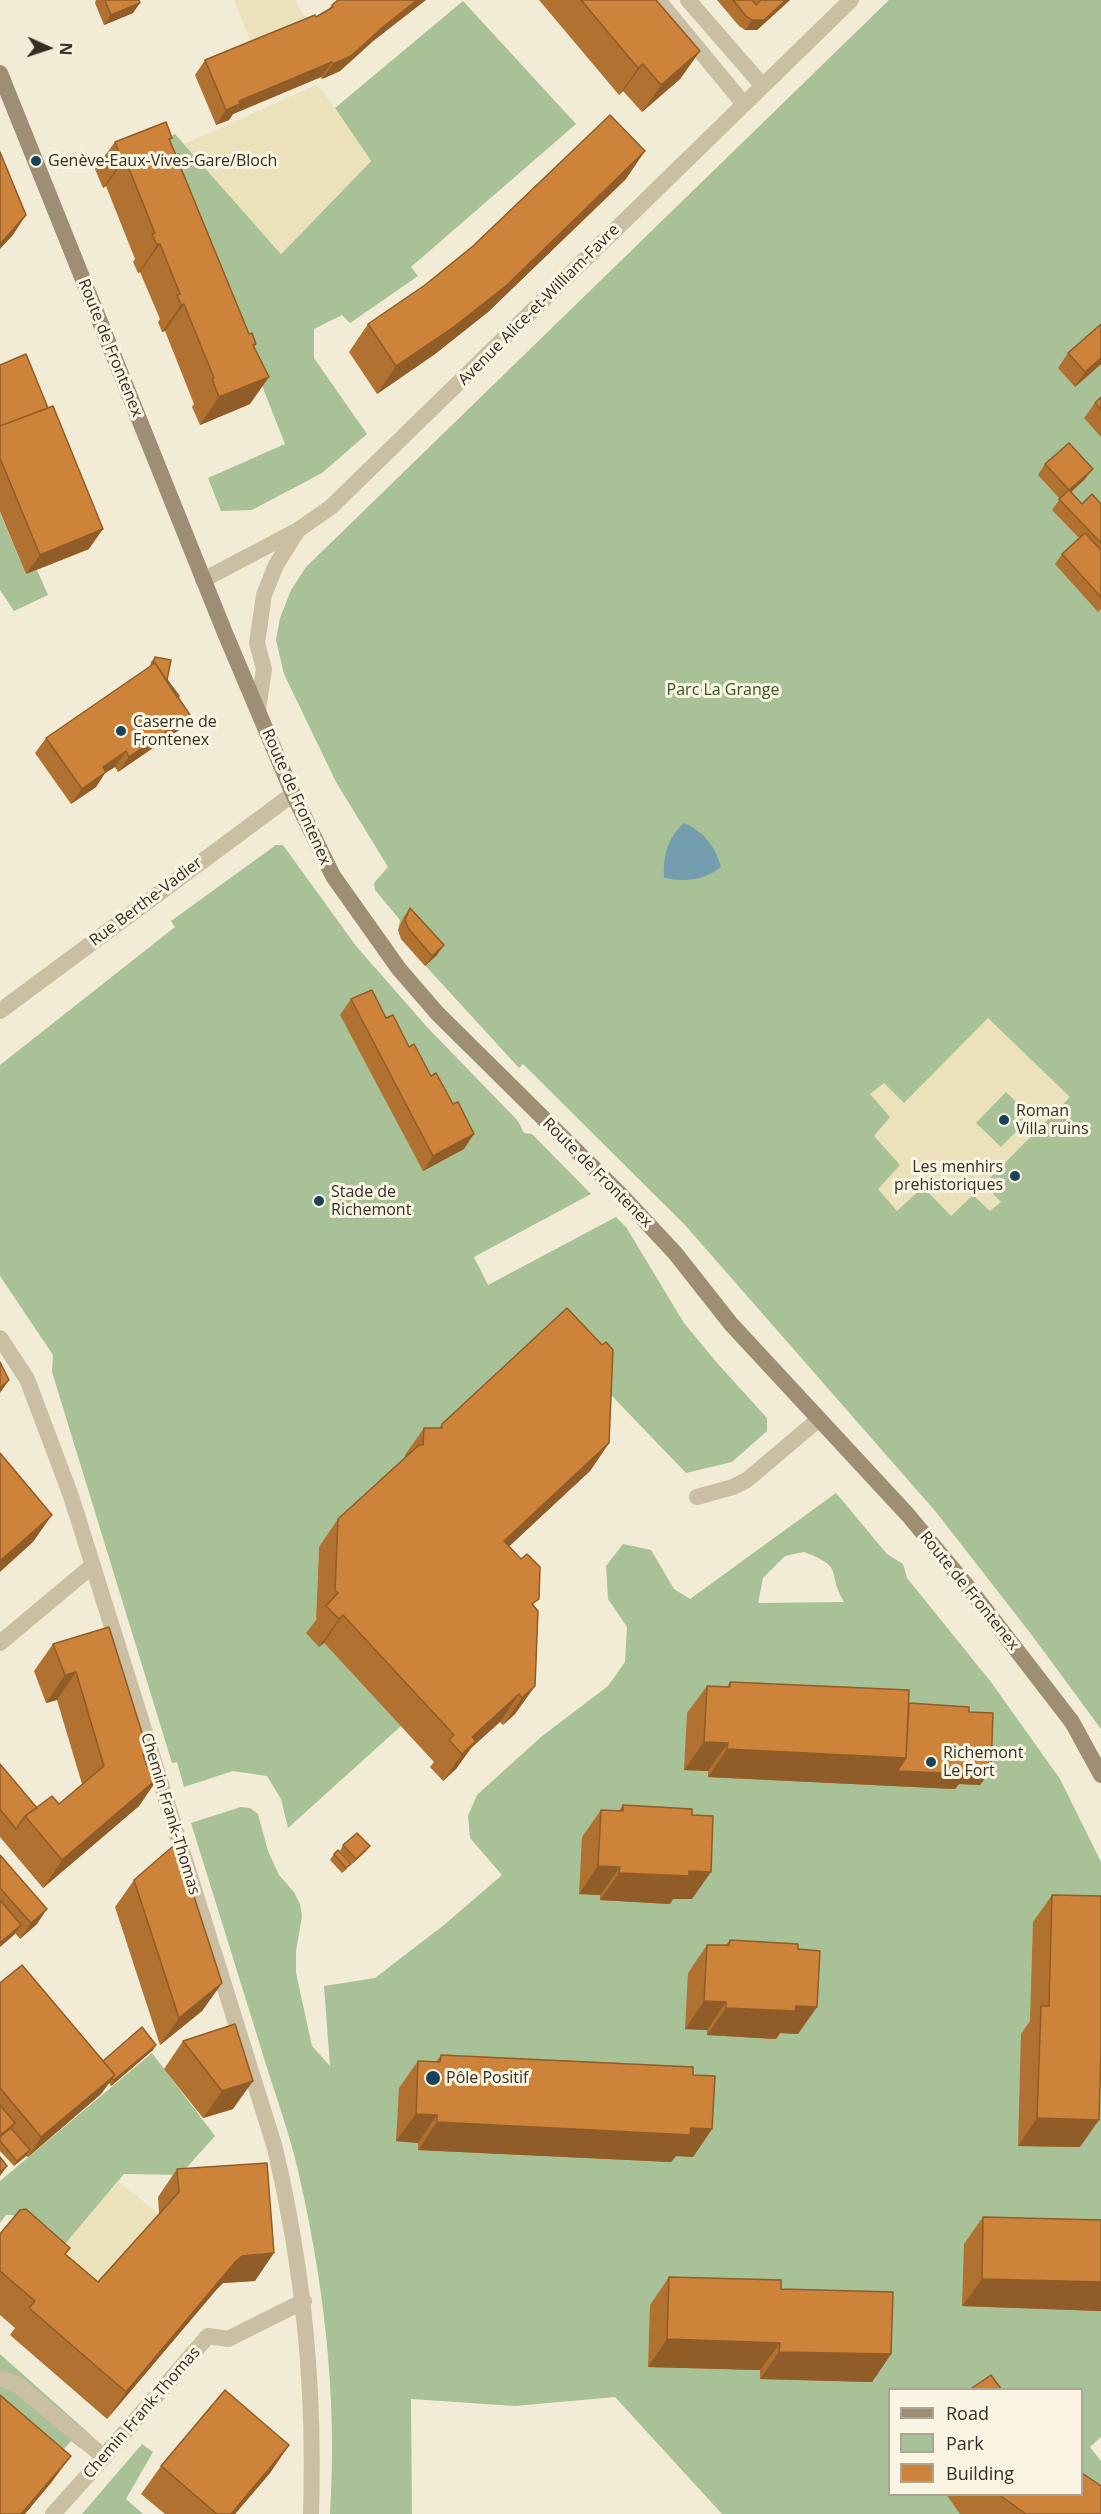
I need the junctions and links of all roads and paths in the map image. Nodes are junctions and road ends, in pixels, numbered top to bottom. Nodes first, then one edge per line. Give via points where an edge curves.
1 (657, 0) edge
2 (688, 0) edge
3 (851, 0) edge
4 (0, 73) edge
5 (762, 86) junction
6 (743, 104) junction
7 (298, 530) junction
8 (203, 580) junction
9 (258, 710) junction
10 (293, 794) junction
11 (0, 1011) edge
12 (0, 1338) edge
13 (819, 1419) junction
14 (697, 1497) dead end
15 (92, 1566) junction
16 (0, 1643) edge
17 (1101, 1775) edge
18 (304, 2301) junction
19 (0, 2378) edge
20 (104, 2457) junction
21 (53, 2514) edge
22 (311, 2514) edge

1 - 6 street
2 - 5 street
3 - 5 street, Avenue Alice-et-William-Favre
4 - 8 main road, Route de Frontenex
5 - 6 street, Avenue Alice-et-William-Favre
6 - 7 street, Avenue Alice-et-William-Favre via 331,507
7 - 8 street, Avenue Alice-et-William-Favre
7 - 9 street via 276,565 264,595 256,643 264,669
8 - 9 main road, Route de Frontenex
9 - 10 main road, Route de Frontenex
10 - 11 street, Rue Berthe-Vadier
10 - 13 main road, Route de Frontenex via 333,876 399,969 437,1013 629,1203 731,1324
12 - 15 street, Chemin Frank-Thomas via 27,1379 45,1422
13 - 14 street via 747,1480
13 - 17 main road, Route de Frontenex via 968,1587 1072,1722
15 - 16 street
15 - 18 street, Chemin Frank-Thomas via 269,2128
18 - 20 street, Chemin Frank-Thomas via 228,2339 208,2336
18 - 22 street, Chemin Frank-Thomas via 312,2403
19 - 20 street via 18,2385
20 - 21 street, Chemin Frank-Thomas

